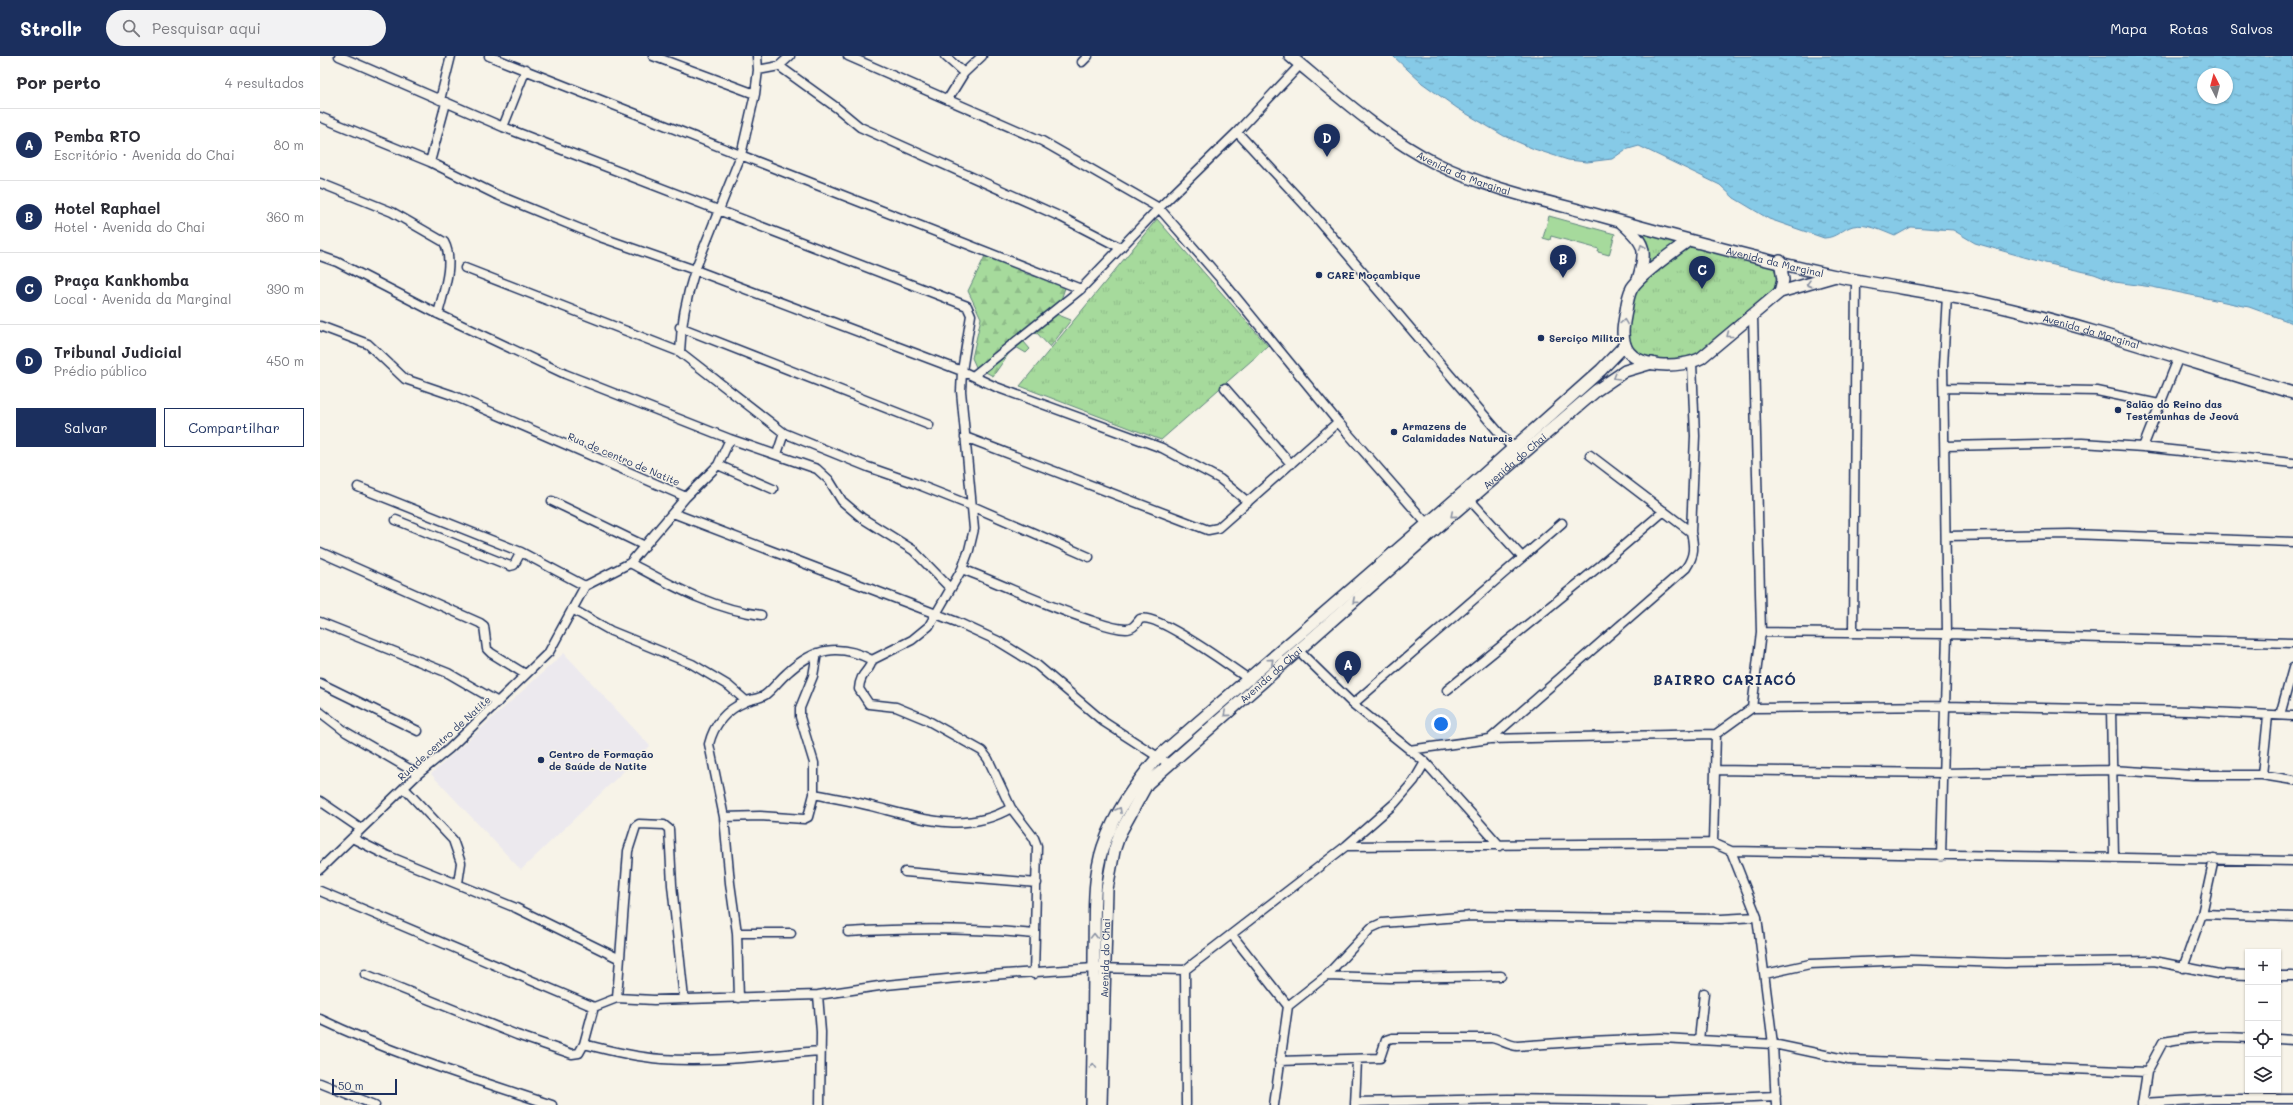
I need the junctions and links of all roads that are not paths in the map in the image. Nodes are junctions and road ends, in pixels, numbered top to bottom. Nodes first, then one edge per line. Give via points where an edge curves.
1 (339, 56) edge
2 (451, 56) edge
3 (488, 56) edge
4 (653, 56) edge
5 (756, 56) edge
6 (790, 56) edge
7 (848, 56) edge
8 (945, 56) edge
9 (982, 56) edge
10 (1088, 56) edge
11 (1290, 56) edge
12 (1082, 62) dead end
13 (1300, 65) junction
14 (779, 66) junction
15 (526, 69) junction
16 (758, 70) junction
17 (964, 73) junction
18 (754, 94) junction
19 (948, 99) junction
20 (443, 102) junction
21 (320, 117) edge
22 (503, 127) junction
23 (1237, 132) junction
24 (740, 154) junction
25 (430, 162) junction
26 (320, 183) edge
27 (1159, 208) junction
28 (719, 210) junction
29 (1620, 222) junction
30 (1688, 241) junction
31 (1121, 248) junction
32 (320, 256) edge
33 (1780, 261) junction
34 (465, 268) dead end
35 (695, 270) junction
36 (1837, 276) junction
37 (1638, 280) junction
38 (1856, 280) junction
39 (1081, 289) junction
40 (1780, 292) junction
41 (1947, 295) junction
42 (438, 314) junction
43 (1753, 316) junction
44 (320, 326) edge
45 (680, 327) junction
46 (1625, 346) junction
47 (680, 352) junction
48 (2178, 359) junction
49 (1652, 363) junction
50 (1692, 363) junction
51 (962, 371) junction
52 (973, 376) junction
53 (1225, 388) dead end
54 (1944, 388) junction
55 (2293, 393) edge
56 (2159, 404) junction
57 (1338, 422) junction
58 (929, 424) dead end
59 (784, 433) junction
60 (965, 437) junction
61 (730, 439) junction
62 (1945, 446) junction
63 (2143, 447) junction
64 (1513, 449) junction
65 (777, 454) junction
66 (1590, 455) dead end
67 (2293, 463) edge
68 (1291, 464) junction
69 (718, 465) junction
70 (358, 487) dead end
71 (773, 489) dead end
72 (686, 497) junction
73 (1470, 500) junction
74 (552, 501) dead end
75 (1248, 502) junction
76 (972, 506) junction
77 (1664, 511) junction
78 (673, 513) junction
79 (396, 520) dead end
80 (1562, 523) dead end
81 (1427, 524) junction
82 (1691, 532) junction
83 (1946, 536) junction
84 (2293, 542) edge
85 (645, 546) junction
86 (320, 552) edge
87 (521, 552) junction
88 (1089, 557) dead end
89 (1522, 557) junction
90 (630, 563) junction
91 (962, 569) junction
92 (585, 586) junction
93 (950, 588) junction
94 (572, 609) junction
95 (936, 614) junction
96 (761, 615) dead end
97 (320, 622) edge
98 (1761, 632) junction
99 (1853, 632) junction
100 (1947, 634) junction
101 (2293, 643) edge
102 (1299, 651) junction
103 (817, 653) junction
104 (872, 660) junction
105 (2293, 668) edge
106 (525, 674) junction
107 (1250, 680) junction
108 (320, 683) edge
109 (1446, 690) dead end
110 (746, 701) junction
111 (498, 702) junction
112 (1353, 704) junction
113 (1945, 706) junction
114 (1752, 708) junction
115 (2111, 710) junction
116 (320, 712) edge
117 (2280, 715) junction
118 (2268, 716) junction
119 (2293, 716) edge
120 (418, 731) dead end
121 (1716, 734) junction
122 (1490, 739) junction
123 (1409, 750) junction
124 (1158, 757) junction
125 (1425, 762) junction
126 (1168, 764) junction
127 (1715, 770) junction
128 (2112, 770) junction
129 (1943, 773) junction
130 (418, 774) junction
131 (2262, 775) junction
132 (2293, 780) edge
133 (404, 788) junction
134 (814, 794) junction
135 (320, 801) edge
136 (1011, 808) junction
137 (724, 817) junction
138 (361, 829) junction
139 (352, 838) junction
140 (1713, 844) junction
141 (1346, 846) junction
142 (1500, 846) junction
143 (1731, 851) junction
144 (1941, 856) junction
145 (2114, 856) junction
146 (2214, 859) junction
147 (2293, 861) edge
148 (320, 869) edge
149 (905, 872) dead end
150 (458, 883) junction
151 (1037, 883) junction
152 (320, 891) edge
153 (2202, 914) junction
154 (1757, 917) junction
155 (2293, 917) edge
156 (848, 932) dead end
157 (737, 933) junction
158 (791, 933) dead end
159 (1035, 934) junction
160 (1232, 935) junction
161 (618, 958) junction
162 (1094, 968) junction
163 (2183, 968) junction
164 (1105, 969) junction
165 (1185, 970) junction
166 (365, 974) dead end
167 (1034, 974) junction
168 (1764, 974) junction
169 (2245, 975) edge
170 (1326, 976) junction
171 (1501, 976) dead end
172 (2281, 976) edge
173 (2293, 976) edge
174 (1704, 993) dead end
175 (818, 995) junction
176 (617, 998) junction
177 (739, 998) junction
178 (684, 999) junction
179 (1288, 1006) junction
180 (594, 1007) junction
181 (320, 1019) edge
182 (2245, 1038) edge
183 (2281, 1039) edge
184 (1699, 1040) junction
185 (2293, 1040) edge
186 (584, 1044) junction
187 (1773, 1044) junction
188 (821, 1051) junction
189 (1279, 1060) junction
190 (1357, 1060) junction
191 (2147, 1072) junction
192 (320, 1083) edge
193 (1776, 1096) junction
194 (2293, 1099) edge
195 (1508, 1102) edge
196 (1355, 1103) edge
197 (2142, 1104) edge
198 (375, 1105) edge
199 (552, 1105) edge
200 (820, 1105) edge
201 (1092, 1105) edge
202 (1101, 1105) edge
203 (1186, 1105) edge
204 (1274, 1105) edge
205 (1776, 1105) edge

1 - 20 street
2 - 20 street
3 - 15 street
4 - 18 street
5 - 16 street
6 - 14 street
7 - 19 street via 896,79
8 - 17 street
9 - 17 street
10 - 12 street
11 - 13 main road, Avenida da Marginal
13 - 23 street
13 - 29 main road, Avenida da Marginal via 1402,143 1436,163 1479,182
14 - 16 street
14 - 31 street via 860,128 1035,204
15 - 22 street
15 - 24 street
16 - 18 street
17 - 19 street
18 - 24 street
19 - 27 street via 1042,141
20 - 22 street
20 - 25 street
21 - 25 street
22 - 28 street
23 - 27 street
23 - 64 street via 1314,215
24 - 28 street
24 - 39 street
25 - 35 street via 495,194 600,237
26 - 42 street via 392,212 444,242 447,248 447,272
27 - 31 street
27 - 57 street
28 - 35 street
28 - 51 street via 967,306 971,315
29 - 30 main road, Avenida da Marginal
37 -> 29 main road via 1644,260 1643,247 1633,232
30 - 33 main road, Avenida da Marginal
30 - 37 main road
31 - 39 street
32 - 42 street via 337,262
33 - 36 main road, Avenida da Marginal
33 - 40 main road via 1783,280
34 - 47 street
35 - 45 street via 685,300
35 - 51 street
36 - 38 main road, Avenida da Marginal
36 -> 40 main road
46 -> 37 main road via 1623,331 1628,296
38 - 41 main road, Avenida da Marginal
38 - 99 street
39 - 52 street
40 - 43 main road
41 - 48 main road, Avenida da Marginal via 2049,319
41 - 54 street
42 - 61 street via 565,374
43 -> 50 main road
43 - 98 street
44 - 72 street, Rua de centro de Natite via 368,344 405,379 452,395
45 - 47 street
45 - 58 street
46 - 49 main road, Avenida do Chai via 1634,356
46 - 64 main road, Avenida do Chai
47 - 59 street
48 - 55 main road, Avenida da Marginal
48 - 56 street
49 - 50 main road, Avenida do Chai
49 -> 73 main road, Avenida do Chai via 1625,371 1611,379
50 - 82 street via 1695,436
51 - 52 street
51 - 60 street
52 - 75 street via 996,387 1162,448 1220,479
53 - 68 street
54 - 56 street via 2097,391
54 - 62 street
56 - 63 street
57 - 68 street
57 - 81 street
59 - 65 street
59 - 76 street via 868,468
60 - 75 street via 1204,529 1218,528
60 - 76 street
61 - 65 street
61 - 69 street
62 - 63 street via 2082,443
62 - 83 street
63 - 67 street
64 - 81 main road, Avenida do Chai
65 - 93 street via 823,473 842,501 862,518 913,550
66 - 77 street
68 - 75 street
69 - 71 street
69 - 72 street
70 - 87 street
72 - 78 street, Rua de centro de Natite
73 - 89 street
73 -> 102 main road, Avenida do Chai
74 - 85 street
76 - 88 street
76 - 91 street via 974,529
77 - 82 street
77 - 109 street
78 - 85 street, Rua de centro de Natite
78 - 95 street
79 - 87 street via 510,566 514,565
80 - 89 street
107 -> 81 main road, Avenida do Chai
82 - 122 street via 1694,546 1692,559 1686,568
83 - 84 street via 2070,534
83 - 100 street
85 - 90 street, Rua de centro de Natite
86 - 106 street via 480,623 484,626 486,643 491,653
87 - 92 street
89 - 112 street
90 - 92 street, Rua de centro de Natite
90 - 96 street via 683,593 739,613
91 - 93 street
91 - 107 street via 1005,585 1050,607 1102,624 1126,629 1135,626 1140,619 1149,618 1174,630
92 - 94 street, Rua de centro de Natite
93 - 95 street
94 - 106 street, Rua de centro de Natite via 549,652
94 - 110 street via 611,631 692,664 729,686
95 - 104 street via 928,626 912,640
95 - 124 street via 998,641 1037,665 1104,722
97 - 111 street via 448,673
98 - 99 street
98 - 114 street
99 - 100 street
100 - 101 street
100 - 113 street
102 - 112 street
102 -> 126 main road, Avenida do Chai
103 - 104 street via 835,650 856,652
103 - 110 street via 804,659 765,695
103 - 134 street via 813,676 800,708 800,717 814,763
104 - 136 street via 859,682 861,696 869,704 896,707 918,716 982,751
105 - 117 street
106 - 111 street, Rua de centro de Natite
107 - 124 main road, Avenida do Chai
108 - 120 street
110 - 137 street via 731,709 722,718 712,732 709,744
111 - 130 street, Rua de centro de Natite via 449,749
112 - 123 street
113 - 114 street
113 - 115 street
113 - 129 street
114 - 121 street
115 - 118 street via 2190,711
115 - 128 street
116 - 130 street via 346,732
117 - 118 street
117 - 119 street
118 - 131 street
121 - 122 street
121 - 127 street
122 - 123 street
123 - 125 street
124 - 126 street
162 -> 124 main road, Avenida do Chai via 1095,909 1103,849 1118,811
125 - 141 street via 1414,781 1395,803
125 - 142 street
126 - 164 main road, Avenida do Chai via 1147,784 1138,798 1114,851 1108,889
127 - 129 street
127 - 140 street
128 - 129 street
128 - 131 street via 2193,775
128 - 145 street
129 - 144 street
130 - 133 street, Rua de centro de Natite
131 - 132 street
133 - 138 street, Rua de centro de Natite
133 - 150 street via 453,840 461,863
134 - 136 street via 927,820 955,823 989,820
134 - 137 street via 810,813 804,819
135 - 138 street
136 - 151 street via 1034,838 1037,846
137 - 157 street
138 - 139 street, Rua de centro de Natite
139 - 148 street, Rua de centro de Natite
139 - 150 street via 386,855
140 - 142 street
140 - 143 street
141 - 142 street
141 - 160 street
143 - 144 street
143 - 154 street
144 - 145 street
145 - 146 street
146 - 147 street
146 - 153 street
149 - 151 street
150 - 161 street
151 - 159 street
152 - 180 street
153 - 155 street
153 - 163 street
154 - 168 street
154 - 170 street via 1721,919 1472,916 1390,921 1371,928
156 - 159 street via 945,929
157 - 158 street
157 - 177 street
159 - 167 street
160 - 165 street
160 - 179 street
161 - 176 street
161 - 178 street via 628,851 636,826 648,824 668,827
162 - 164 street
162 - 167 street
201 -> 162 main road, Avenida do Chai
163 - 168 street via 2154,961 2005,963 1910,960 1810,964
163 - 169 street
164 - 165 street
164 - 202 main road, Avenida do Chai
165 - 203 street
166 - 186 street via 564,1052 579,1053
167 - 175 street via 977,976
168 - 187 street
170 - 171 street
170 - 179 street
172 - 173 street
174 - 184 street
175 - 177 street
175 - 188 street
176 - 178 street
176 - 180 street
177 - 178 street
179 - 189 street
180 - 186 street
181 - 199 street via 444,1069
182 - 191 street via 2182,1038 2163,1042
183 - 185 street
184 - 187 street
184 - 190 street via 1613,1040 1517,1046 1492,1038 1392,1038 1386,1040 1380,1058
186 - 188 street via 662,1059 710,1060
187 - 191 street via 1849,1060
187 - 193 street
188 - 200 street
189 - 190 street
189 - 204 street
190 - 196 street
191 - 197 street
192 - 198 street
193 - 195 street via 1660,1101
193 - 205 street
194 - 197 street via 2212,1099
195 - 196 street

